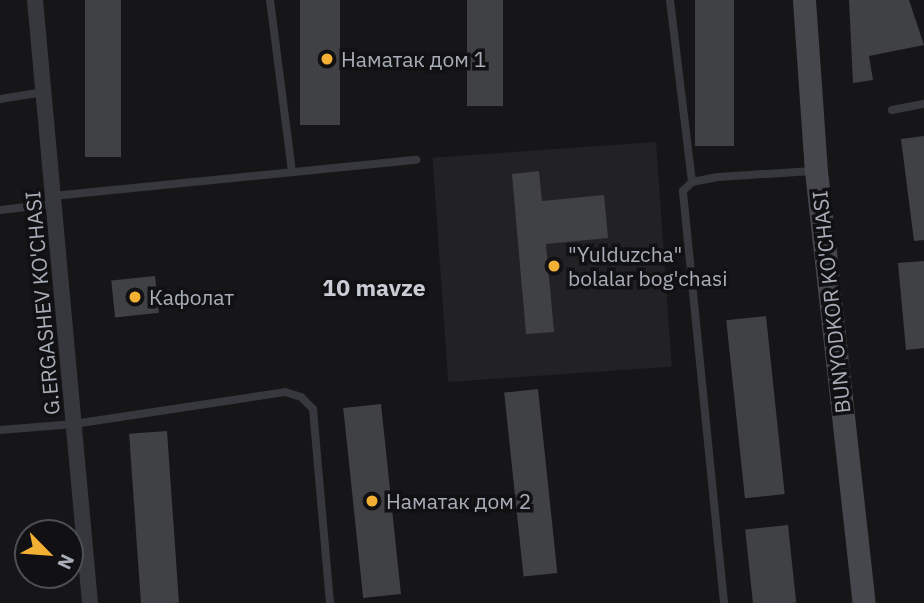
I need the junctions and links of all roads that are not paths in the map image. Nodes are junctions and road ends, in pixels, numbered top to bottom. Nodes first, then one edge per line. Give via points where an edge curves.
1 (34, 0) edge
2 (270, 0) edge
3 (670, 0) edge
4 (804, 0) edge
5 (43, 92) junction
6 (0, 99) edge
7 (924, 104) edge
8 (892, 110) dead end
9 (416, 160) dead end
10 (816, 171) junction
11 (292, 172) junction
12 (692, 182) junction
13 (53, 200) junction
14 (0, 210) edge
15 (74, 424) junction
16 (0, 430) edge
17 (90, 603) edge
18 (330, 603) edge
19 (723, 603) edge
20 (864, 603) edge

1 - 5 street, G.ERGASHEV KO'CHASI
2 - 11 lane
3 - 12 lane
4 - 10 main road, BUNYODKOR KO'CHASI
5 - 6 lane
5 - 13 street, G.ERGASHEV KO'CHASI
7 - 8 lane
9 - 11 lane
10 - 12 lane
10 - 20 main road, BUNYODKOR KO'CHASI
11 - 13 lane
12 - 19 lane via 682,196
13 - 14 lane
13 - 15 street, G.ERGASHEV KO'CHASI
15 - 16 lane
15 - 17 street, G.ERGASHEV KO'CHASI
15 - 18 lane via 285,392 301,397 313,409

